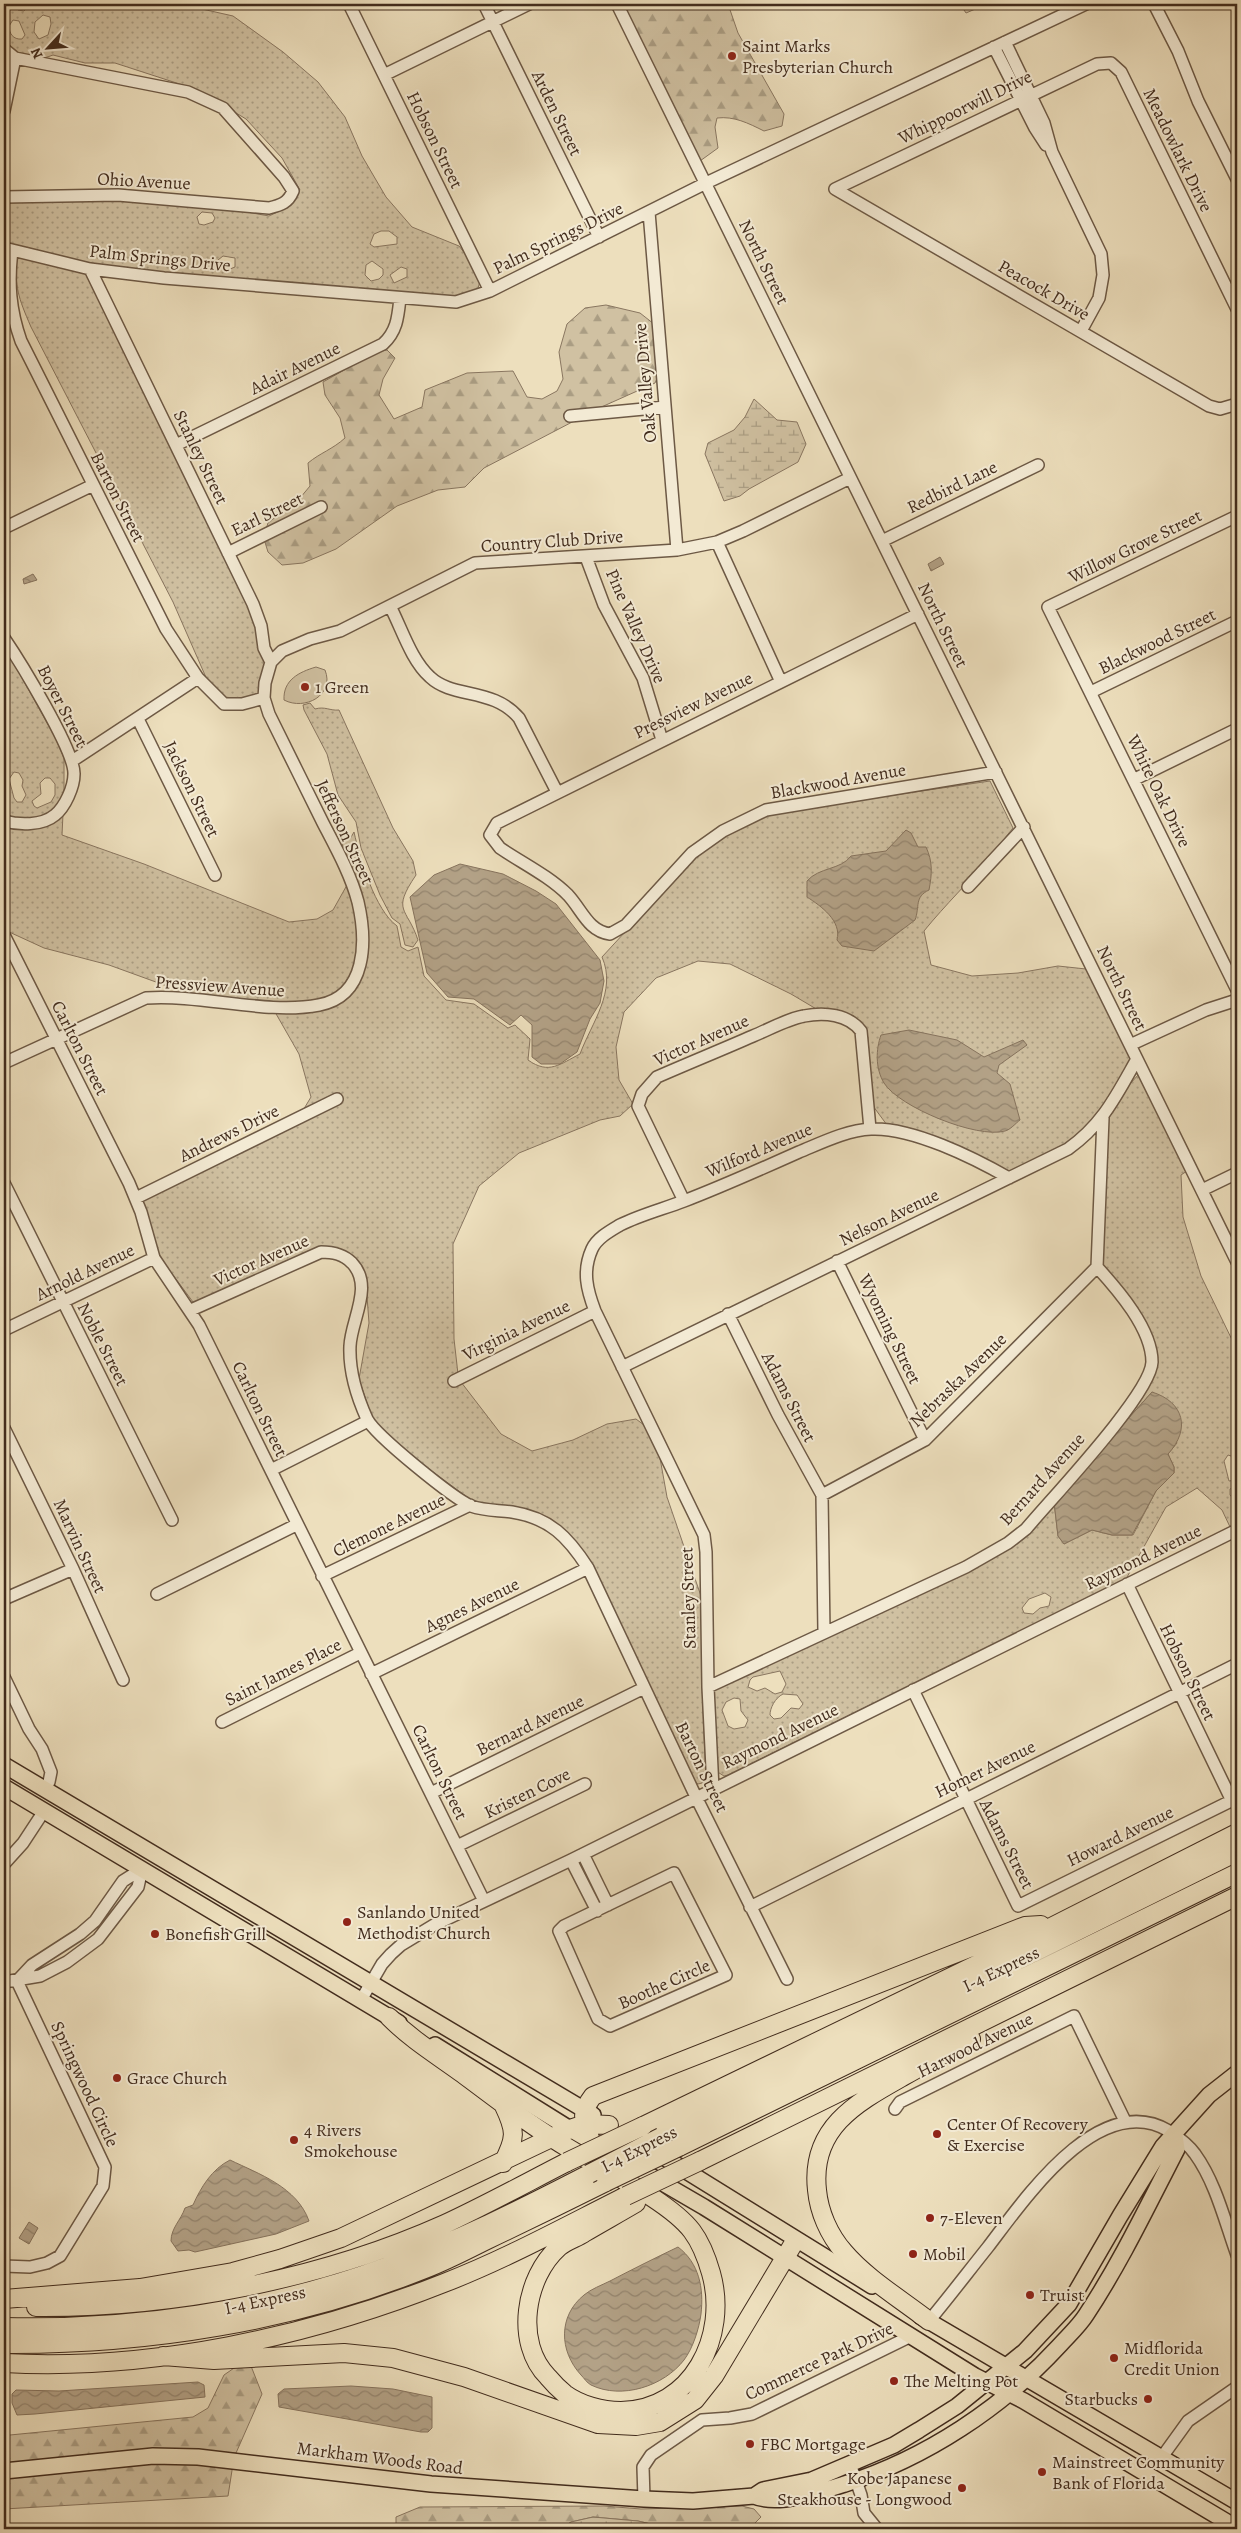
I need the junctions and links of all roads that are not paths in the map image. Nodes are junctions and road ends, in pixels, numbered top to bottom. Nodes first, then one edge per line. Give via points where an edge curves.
1 (349, 4) edge
2 (484, 4) edge
3 (529, 4) edge
4 (618, 4) edge
5 (1086, 4) edge
6 (1154, 4) edge
7 (493, 22) junction
8 (1005, 42) junction
9 (994, 47) junction
10 (4, 49) edge
11 (15, 58) junction
12 (1111, 63) joint
13 (384, 75) junction
14 (1026, 98) junction
15 (4, 111) edge
16 (1237, 179) edge
17 (706, 183) junction
18 (835, 189) joint
19 (4, 197) edge
20 (649, 212) junction
21 (599, 238) junction
22 (8, 249) edge
23 (90, 269) junction
24 (490, 291) junction
25 (400, 298) junction
26 (1237, 309) edge
27 (1081, 331) junction
28 (1237, 404) edge
29 (665, 407) junction
30 (570, 416) dead end
31 (176, 445) junction
32 (1038, 465) dead end
33 (850, 478) junction
34 (93, 485) junction
35 (321, 507) dead end
36 (1237, 516) edge
37 (4, 527) edge
38 (882, 541) junction
39 (717, 542) junction
40 (677, 550) junction
41 (228, 552) junction
42 (586, 556) junction
43 (390, 606) junction
44 (1048, 607) joint
45 (918, 614) junction
46 (1237, 621) edge
47 (4, 638) edge
48 (271, 662) junction
49 (198, 678) junction
50 (781, 682) junction
51 (1091, 692) junction
52 (264, 698) junction
53 (138, 719) junction
54 (1237, 729) edge
55 (662, 740) junction
56 (72, 761) junction
57 (996, 772) junction
58 (1134, 779) junction
59 (557, 792) junction
60 (4, 821) edge
61 (1024, 827) junction
62 (490, 835) joint
63 (215, 875) dead end
64 (968, 887) dead end
65 (4, 935) edge
66 (352, 987) joint
67 (1237, 990) edge
68 (1237, 1000) edge
69 (56, 1038) junction
70 (1130, 1046) junction
71 (1137, 1059) junction
72 (4, 1063) edge
73 (338, 1099) dead end
74 (1103, 1118) junction
75 (870, 1129) junction
76 (1237, 1173) edge
77 (1009, 1178) junction
78 (4, 1184) edge
79 (1202, 1190) junction
80 (136, 1198) junction
81 (684, 1201) junction
82 (154, 1258) junction
83 (837, 1261) junction
84 (1237, 1262) edge
85 (1097, 1267) junction
86 (63, 1302) junction
87 (191, 1310) junction
88 (595, 1312) junction
89 (728, 1314) junction
90 (4, 1330) edge
91 (622, 1367) junction
92 (454, 1381) dead end
93 (368, 1421) junction
94 (4, 1428) edge
95 (925, 1440) junction
96 (270, 1470) junction
97 (822, 1495) junction
98 (470, 1505) junction
99 (172, 1520) dead end
100 (296, 1525) junction
101 (1237, 1530) edge
102 (588, 1568) junction
103 (73, 1569) junction
104 (322, 1576) junction
105 (1127, 1584) junction
106 (157, 1594) dead end
107 (4, 1599) edge
108 (824, 1632) junction
109 (360, 1653) junction
110 (1237, 1664) edge
111 (371, 1674) junction
112 (4, 1677) edge
113 (123, 1680) dead end
114 (644, 1688) junction
115 (708, 1688) junction
116 (913, 1690) junction
117 (1179, 1693) junction
118 (222, 1722) dead end
119 (4, 1765) edge
120 (584, 1784) dead end
121 (4, 1787) edge
122 (44, 1789) junction
123 (713, 1789) junction
124 (431, 1793) junction
125 (696, 1797) junction
126 (964, 1798) junction
127 (1234, 1799) edge
128 (44, 1811) junction
129 (67, 1824) junction
130 (1237, 1833) edge
131 (457, 1846) junction
132 (1237, 1852) edge
133 (154, 1854) junction
134 (583, 1854) junction
135 (571, 1860) junction
136 (4, 1864) edge
137 (142, 1869) junction
138 (1237, 1874) edge
139 (1237, 1896) edge
140 (236, 1901) junction
141 (484, 1901) junction
142 (608, 1905) junction
143 (1018, 1906) joint
144 (750, 1907) junction
145 (596, 1911) junction
146 (1051, 1925) junction
147 (787, 1979) dead end
148 (17, 1980) junction
149 (4, 1982) edge
150 (370, 1983) junction
151 (360, 2000) junction
152 (1009, 2007) junction
153 (390, 2017) junction
154 (1237, 2073) edge
155 (504, 2106) junction
156 (894, 2109) dead end
157 (580, 2121) junction
158 (1125, 2121) junction
159 (609, 2125) joint
160 (1175, 2135) junction
161 (552, 2138) junction
162 (591, 2141) joint
163 (503, 2163) junction
164 (631, 2200) junction
165 (795, 2241) junction
166 (1237, 2256) edge
167 (785, 2258) junction
168 (4, 2266) edge
169 (4, 2299) edge
170 (4, 2307) edge
171 (929, 2322) junction
172 (4, 2327) edge
173 (911, 2336) junction
174 (4, 2344) edge
175 (163, 2356) junction
176 (4, 2362) edge
177 (1006, 2368) junction
178 (1027, 2379) junction
179 (987, 2383) junction
180 (1237, 2388) edge
181 (1008, 2393) junction
182 (1162, 2456) junction
183 (850, 2464) junction
184 (4, 2471) edge
185 (856, 2480) junction
186 (754, 2496) junction
187 (644, 2500) junction
188 (1237, 2502) edge
189 (1237, 2528) edge
190 (877, 2529) edge

1 - 13 street, Hobson Street
2 - 7 street, Arden Street
3 - 7 street
4 - 17 street, North Street
5 - 8 street, Palm Springs Drive
6 - 16 street
7 - 13 street
7 - 21 street, Arden Street
8 - 9 street, Palm Springs Drive
8 - 14 street
9 - 14 street
9 - 17 street, Palm Springs Drive
10 - 11 street
11 - 15 street
11 - 19 street, Ohio Avenue via 188,92 223,108 291,186 291,195 281,205 269,208 118,196
12 - 14 street, Whippoorwill Drive via 1097,64
12 - 26 street, Meadowlark Drive via 1121,72
13 - 24 street, Hobson Street
14 - 18 street, Whippoorwill Drive
14 - 27 street via 1044,123 1052,152 1101,254 1103,275 1099,298
17 - 20 street, Palm Springs Drive
17 - 33 street, North Street
18 - 27 street, Peacock Drive
20 - 21 street, Palm Springs Drive
20 - 29 street, Oak Valley Drive
21 - 24 street, Palm Springs Drive
22 - 23 street, Palm Springs Drive
22 - 34 street, Barton Street via 12,316
23 - 25 street, Palm Springs Drive
23 - 31 street, Stanley Street
24 - 25 street, Palm Springs Drive via 456,302
25 - 31 street, Adair Avenue via 397,325 383,344
27 - 28 street, Peacock Drive via 1209,406 1220,409
29 - 30 street
29 - 40 street, Oak Valley Drive
31 - 41 street, Stanley Street
32 - 38 street, Redbird Lane
33 - 38 street, North Street
33 - 39 street, Country Club Drive
34 - 37 street
34 - 49 street, Barton Street via 166,629
35 - 41 street, Earl Street
36 - 44 street, Willow Grove Street
38 - 45 street, North Street
39 - 40 street, Country Club Drive
39 - 50 street
40 - 42 street, Country Club Drive
41 - 48 street, Stanley Street via 253,604 264,648
42 - 43 street, Country Club Drive via 475,562
42 - 55 street, Pine Valley Drive via 604,605 643,678
43 - 48 street, Country Club Drive via 340,631 282,651
43 - 59 street via 420,665 430,677 439,684 500,701 519,718
44 - 51 street, White Oak Drive
45 - 50 street, Pressview Avenue
45 - 57 street, North Street
46 - 51 street, Blackwood Street
47 - 56 street, Boyer Street via 21,662
48 - 52 street
49 - 52 street, Barton Street via 224,704 242,704
49 - 53 street
50 - 55 street, Pressview Avenue
51 - 58 street, White Oak Drive
52 - 66 street, Jefferson Street via 337,851 357,902 362,946
53 - 56 street
53 - 63 street, Jackson Street
54 - 58 street
55 - 59 street, Pressview Avenue
56 - 60 street, Boyer Street via 74,774 62,810 51,819 32,824
57 - 61 street, North Street
57 - 62 street, Blackwood Avenue via 766,810 723,831 692,853 626,925 610,934 593,928 554,883 500,848
58 - 67 street, White Oak Drive
59 - 62 street, Pressview Avenue via 497,822
61 - 64 street
61 - 70 street, North Street
65 - 69 street, Carlton Street
66 - 69 street, Pressview Avenue via 337,999 321,1005 295,1008 168,996 146,998
68 - 70 street via 1206,1010
69 - 72 street, Pressview Avenue
69 - 80 street, Carlton Street
70 - 71 street, North Street
71 - 74 street, Nelson Avenue
71 - 79 street, North Street
73 - 80 street, Andrews Drive
74 - 77 street, Nelson Avenue via 1068,1149
74 - 85 street
75 - 77 street, Wilford Avenue via 887,1130 932,1142 977,1160
75 - 81 street, Wilford Avenue via 826,1141
75 - 81 street, Victor Avenue via 861,1031 856,1024 847,1019 818,1014 791,1019 657,1077 642,1094 638,1106
76 - 79 street
77 - 83 street, Nelson Avenue
78 - 86 street, Noble Street
79 - 84 street, North Street
80 - 82 street, Carlton Street
81 - 88 street, Wilford Avenue via 622,1224 605,1234 592,1249 585,1270
82 - 86 street, Arnold Avenue
82 - 87 street, Carlton Street
83 - 89 street, Nelson Avenue
83 - 95 street, Wyoming Street
85 - 95 street, Nebraska Avenue
85 - 108 street, Bernard Avenue via 1118,1289 1146,1335 1150,1350 1152,1363 1128,1410 1026,1529 1008,1543 966,1567
86 - 90 street, Arnold Avenue
86 - 99 street, Noble Street
87 - 93 street, Victor Avenue via 321,1252 346,1257 356,1267 360,1280 361,1300 350,1344 351,1370
87 - 96 street, Carlton Street
88 - 91 street, Stanley Street
88 - 92 street, Virginia Avenue
89 - 91 street, Nelson Avenue
89 - 97 street, Adams Street
91 - 115 street, Stanley Street via 704,1535
93 - 96 street
93 - 98 street via 398,1452
94 - 103 street, Marvin Street
95 - 97 street, Nebraska Avenue
96 - 100 street, Carlton Street
97 - 108 street
98 - 102 street, Barton Street via 535,1518 556,1529
98 - 104 street, Clemone Avenue
100 - 104 street, Carlton Street
100 - 106 street
101 - 105 street, Raymond Avenue
102 - 111 street, Agnes Avenue
102 - 114 street, Barton Street
103 - 107 street
103 - 113 street, Marvin Street
104 - 109 street, Carlton Street
105 - 116 street, Raymond Avenue
105 - 117 street, Hobson Street
108 - 115 street
109 - 111 street, Carlton Street
109 - 118 street, Saint James Place
110 - 117 street, Homer Avenue
111 - 124 street, Carlton Street
112 - 122 street via 51,1772
114 - 124 street, Bernard Avenue
114 - 125 street, Barton Street
115 - 123 street, Stanley Street
116 - 123 street, Raymond Avenue
116 - 126 street, Adams Street
117 - 126 street, Homer Avenue
117 - 127 street, Hobson Street
119 - 122 main road
120 - 131 street, Kristen Cove
121 - 128 main road
122 - 133 main road
123 - 125 street, Raymond Avenue
124 - 131 street, Carlton Street
125 - 134 street, Raymond Avenue
125 - 144 street, Barton Street
126 - 143 street, Adams Street
126 - 144 street, Homer Avenue
127 - 143 street, Howard Avenue
128 - 129 main road
128 - 136 street via 23,1843
129 - 133 main road via 92,1832 134,1854
129 - 137 main road
130 - 146 highway
131 - 141 street, Carlton Street
132 - 172 highway, I-4 Express, bridge via 589,2174 456,2238 386,2267 275,2300 195,2314 126,2323 52,2328
133 - 140 main road
134 - 135 street, Raymond Avenue
134 - 142 street
135 - 141 street, Raymond Avenue
135 - 145 street
137 - 140 main road via 156,1866 211,1896
137 - 148 street via 138,1887 98,1939 40,1976
137 - 151 main road
138 - 174 highway, I-4 Express, bridge via 426,2269 326,2303 207,2329 63,2344
139 - 152 highway
140 - 150 main road
141 - 150 street, Raymond Avenue via 401,1945 382,1964
142 - 145 street, Boothe Circle
142 - 145 street, Boothe Circle via 674,1873 726,1976 645,2012 606,2025 598,2019 559,1930
144 - 147 street, Barton Street
146 - 157 highway via 1025,1926 593,2096
146 - 170 highway, bridge via 990,1958 445,2224 392,2245 259,2284 138,2303 72,2308
148 - 149 street
148 - 168 street, Springwood Circle via 105,2167 103,2186 60,2256 48,2264
150 - 151 street, Raymond Avenue
150 - 157 main road via 450,2030
151 - 153 main road
152 - 164 highway, bridge via 700,2161
152 - 171 highway via 978,2035 851,2108 836,2123 820,2154 816,2174 818,2201 840,2246 853,2261
153 - 155 highway via 410,2038
153 - 157 main road
154 - 160 main road via 1209,2095
155 - 161 highway
155 - 163 highway via 514,2130 513,2141
156 - 158 street, Harwood Avenue via 900,2102 1074,2016
157 - 159 highway
157 - 161 highway
157 - 162 highway
158 - 160 street via 1158,2124
158 - 171 street via 1093,2137 1041,2178
159 - 165 main road
160 - 166 street via 1194,2152 1209,2178
160 - 177 main road, Markham Woods Road via 1163,2146 1069,2304
160 - 178 main road, Markham Woods Road via 1176,2149 1122,2255 1086,2314
161 - 163 highway
161 - 164 highway via 672,2211 692,2231 706,2256 715,2289 716,2320 698,2369 681,2388 657,2404 632,2411 609,2411 564,2394 545,2374 530,2339 527,2321 529,2300 536,2280 560,2246
162 - 167 main road via 704,2206
163 - 169 highway via 341,2238 233,2272 140,2288
164 - 175 highway via 446,2283 383,2306 270,2338
165 - 167 highway
165 - 171 main road
167 - 173 main road
167 - 175 highway via 714,2376 695,2400 660,2422 636,2426 598,2424 464,2377 393,2358 344,2353 214,2360
171 - 177 main road
173 - 179 main road
173 - 187 street, Commerce Park Drive via 752,2414 702,2420 646,2460 642,2476
175 - 176 highway via 37,2364
177 - 178 main road
177 - 179 main road, Markham Woods Road
178 - 181 main road, Markham Woods Road
178 - 182 main road
179 - 181 main road
179 - 183 main road, Markham Woods Road via 911,2435
180 - 182 street via 1188,2421
181 - 185 main road, Markham Woods Road via 967,2424 927,2448
181 - 189 main road
182 - 188 main road
183 - 185 street
183 - 186 main road, Markham Woods Road via 812,2480 764,2490
184 - 187 main road, Markham Woods Road via 153,2456 198,2457 440,2485
185 - 186 main road, Markham Woods Road via 765,2501
185 - 190 street via 864,2514
186 - 187 main road, Markham Woods Road via 693,2501

